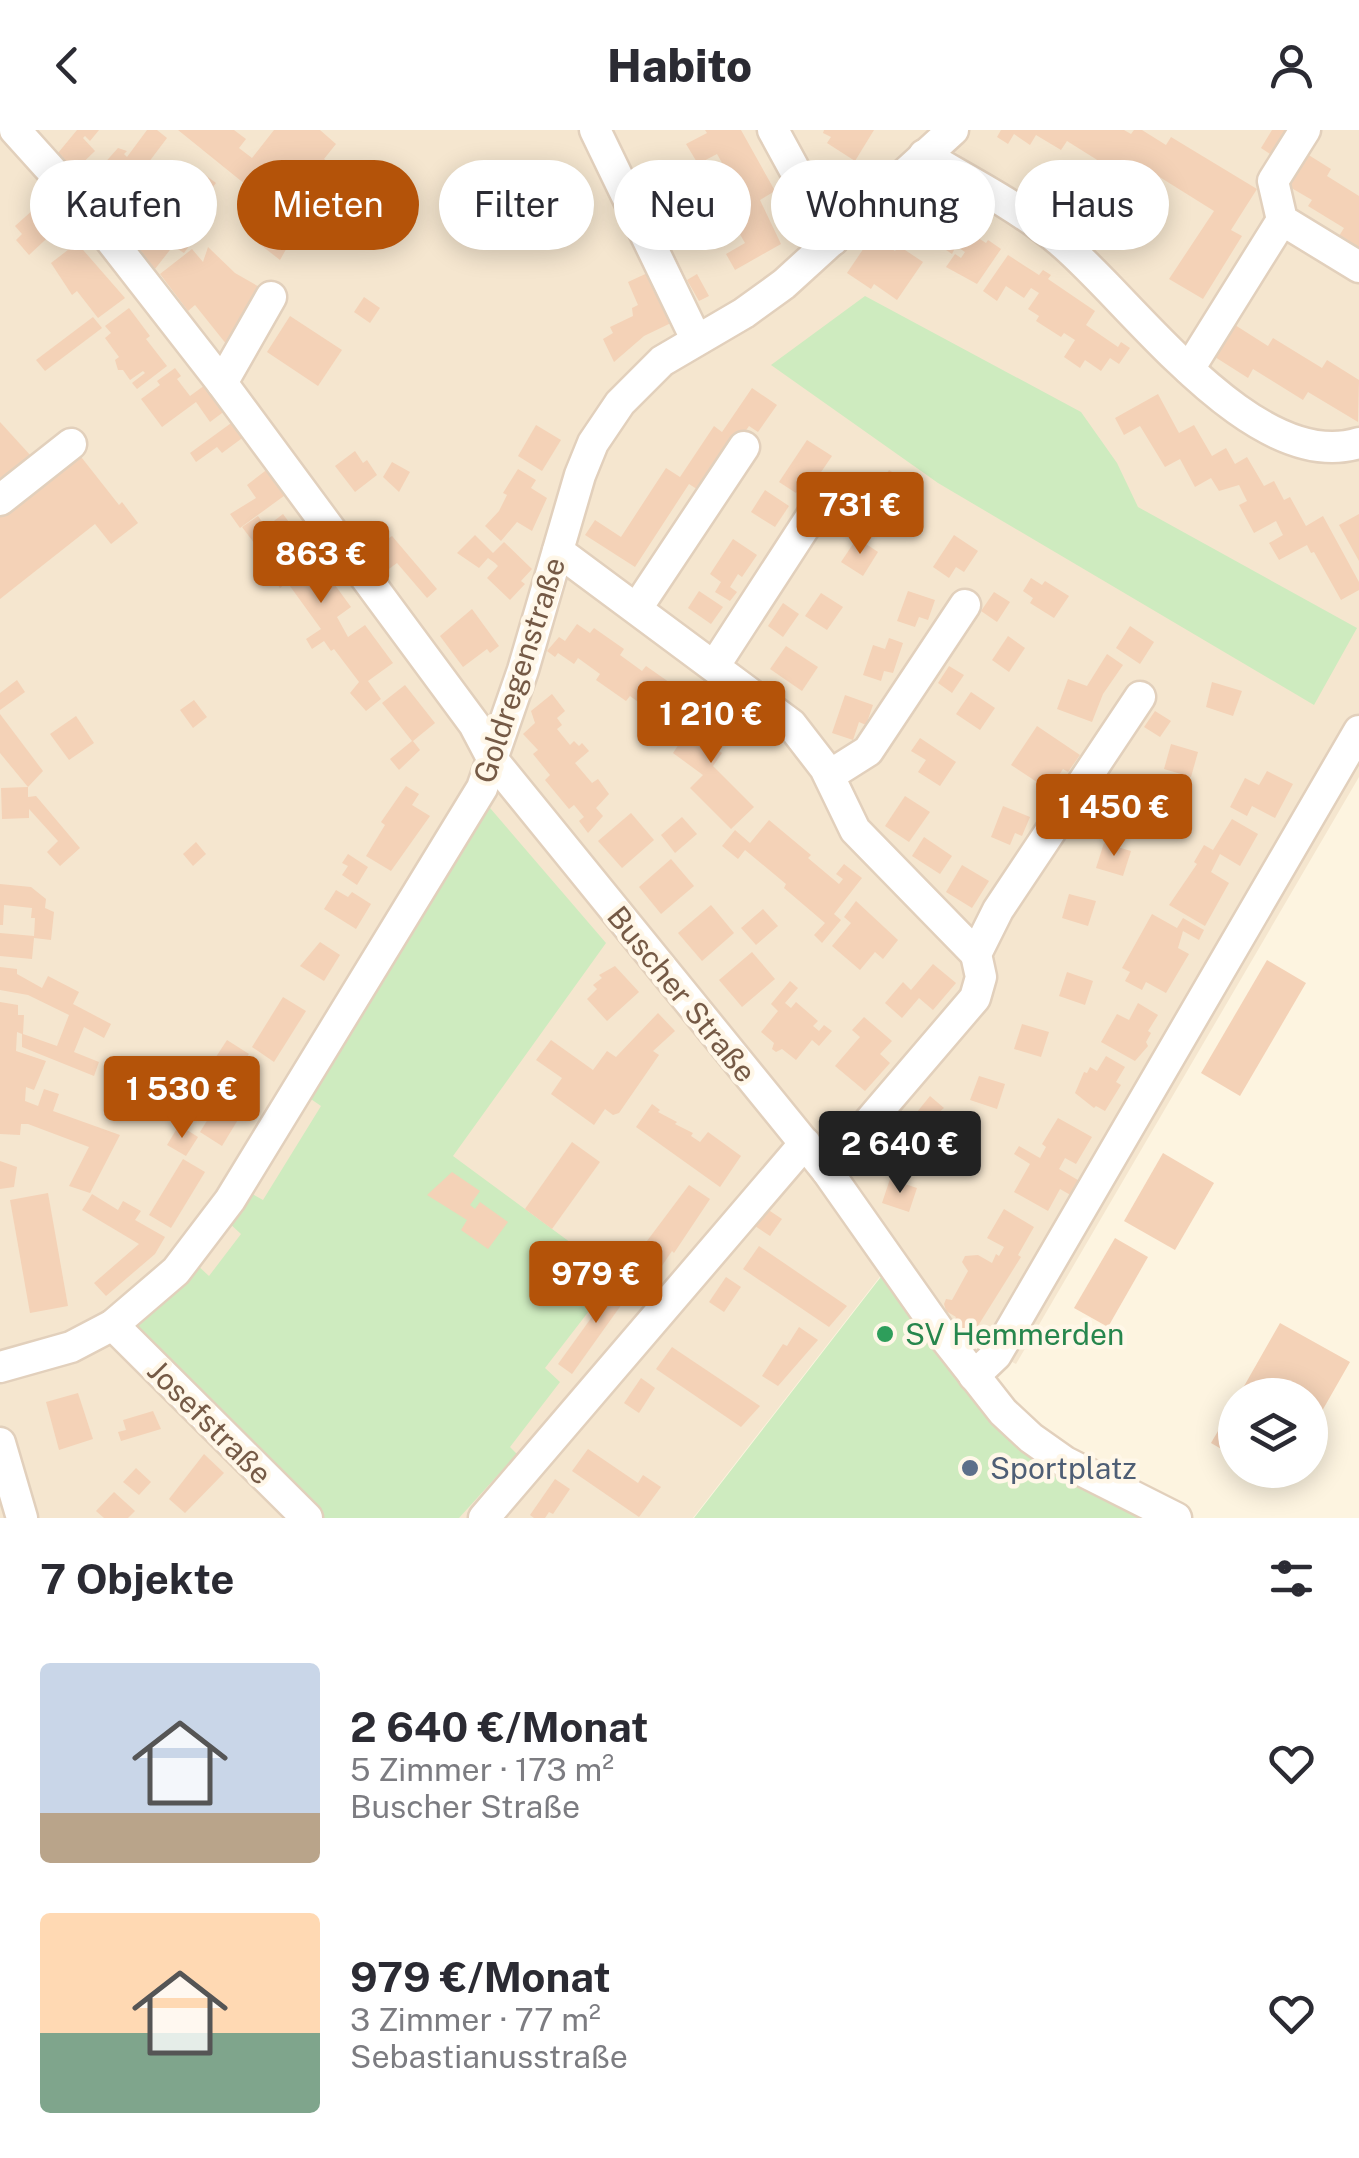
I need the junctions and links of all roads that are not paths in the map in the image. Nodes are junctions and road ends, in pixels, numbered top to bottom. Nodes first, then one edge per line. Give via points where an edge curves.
1 (15, 130) edge
2 (595, 130) edge
3 (773, 130) edge
4 (952, 130) edge
5 (1304, 130) edge
6 (924, 155) junction
7 (789, 160) edge
8 (919, 160) edge
9 (1282, 220) junction
10 (821, 250) edge
11 (1359, 266) edge
12 (271, 297) dead end
13 (696, 339) junction
14 (1188, 369) junction
15 (222, 384) junction
16 (1359, 443) edge
17 (72, 444) dead end
18 (744, 447) dead end
19 (0, 500) edge
20 (822, 500) dead end
21 (558, 550) junction
22 (965, 605) dead end
23 (636, 608) junction
24 (715, 666) junction
25 (1140, 697) dead end
26 (1359, 731) edge
27 (494, 760) junction
28 (830, 775) junction
29 (976, 954) junction
30 (805, 1143) junction
31 (827, 1170) junction
32 (113, 1326) junction
33 (0, 1367) edge
34 (974, 1376) junction
35 (0, 1443) edge
36 (22, 1518) edge
37 (307, 1518) edge
38 (484, 1518) edge
39 (1176, 1518) edge

1 - 15 street, Buscher Straße via 78,198
2 - 13 street
3 - 7 street
4 - 6 street, Goldregenstraße
5 - 9 street via 1273,181
6 - 8 street, Goldregenstraße
6 - 14 street via 1049,232
9 - 11 street
9 - 14 street
10 - 13 street, Goldregenstraße via 758,303
12 - 15 street
13 - 21 street, Goldregenstraße via 650,370 610,415 580,475
14 - 16 street via 1287,439 1322,448
15 - 27 street, Buscher Straße
17 - 19 street
18 - 23 street
20 - 24 street
21 - 23 street
21 - 27 street, Goldregenstraße
22 - 28 street via 868,751
23 - 24 street
24 - 28 street via 791,724
25 - 29 street via 1006,895
26 - 34 street via 1026,1305
27 - 30 street, Buscher Straße
27 - 32 street, Goldregenstraße via 464,822 230,1200 176,1270
28 - 29 street via 856,830
29 - 31 street via 982,976 976,998
30 - 31 street, Buscher Straße
30 - 38 street
31 - 34 street, Buscher Straße
32 - 33 street, Goldregenstraße via 71,1347
32 - 37 street, Josefstraße
34 - 39 street, Buscher Straße via 1041,1446
35 - 36 street

